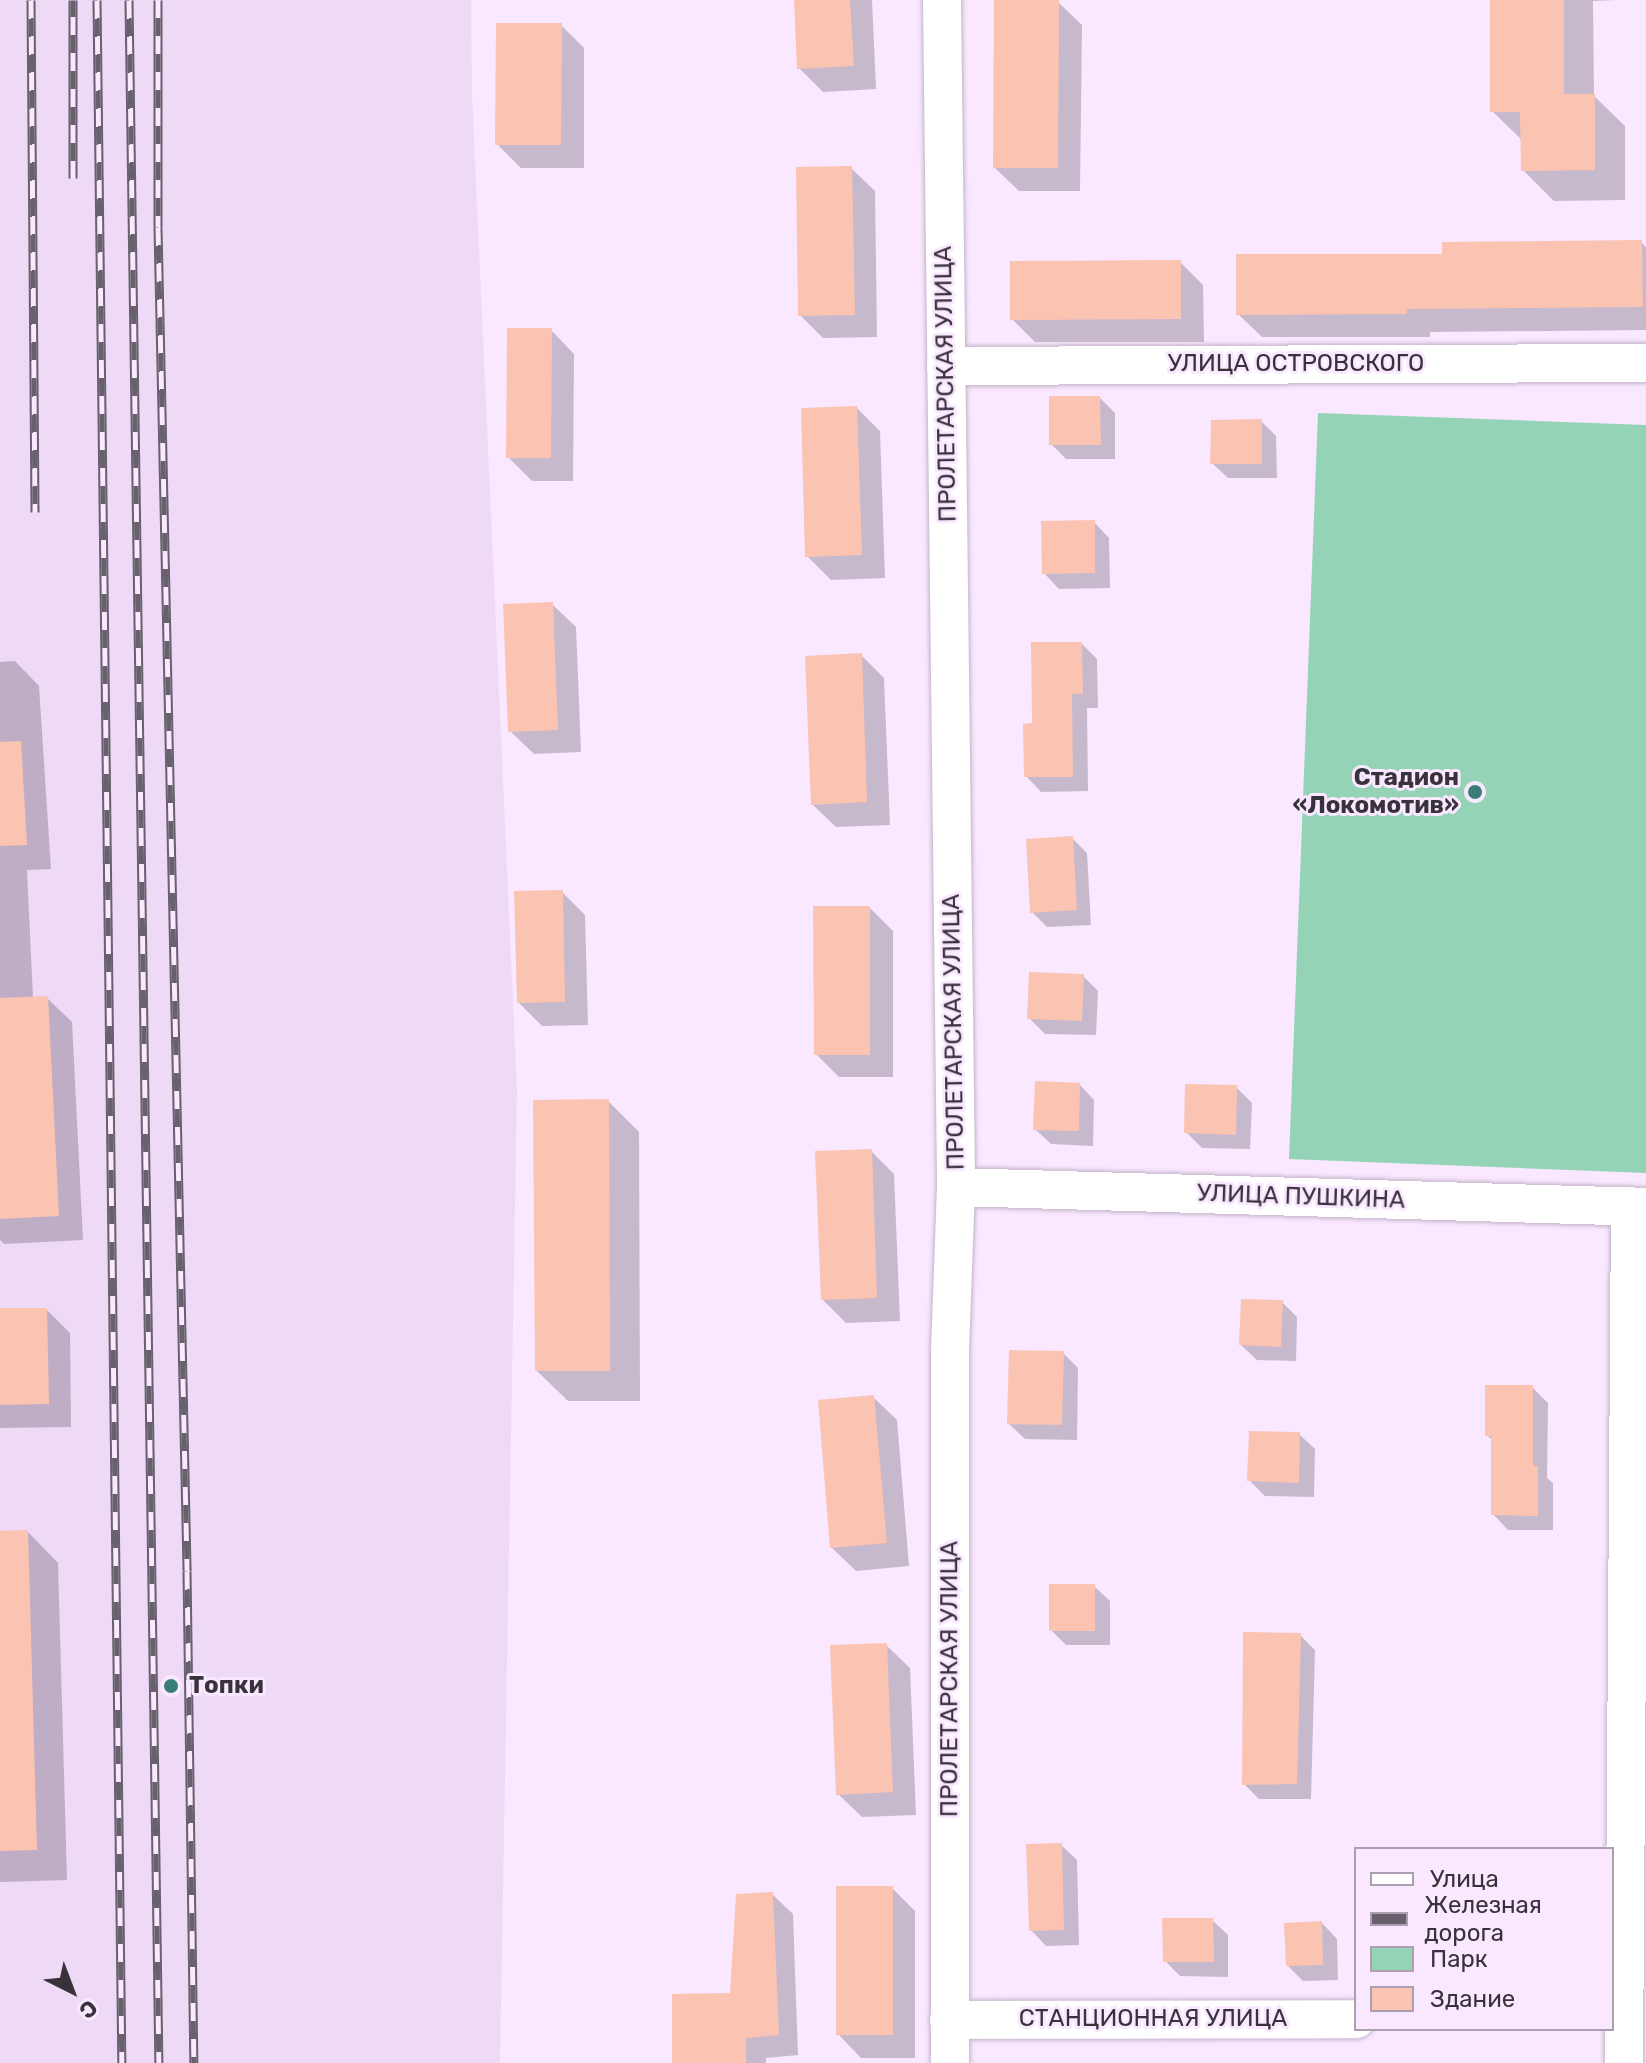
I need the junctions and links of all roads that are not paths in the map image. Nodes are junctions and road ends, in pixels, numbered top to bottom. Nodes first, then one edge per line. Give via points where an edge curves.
1 (942, 0) edge
2 (1646, 363) edge
3 (946, 366) junction
4 (956, 1187) junction
5 (1638, 1206) edge
6 (1628, 2018) edge
7 (1354, 2019) edge
8 (949, 2020) junction
9 (950, 2063) edge
10 (1624, 2063) edge

1 - 3 street, ПРОЛЕТАРСКАЯ УЛИЦА
2 - 3 street, УЛИЦА ОСТРОВСКОГО
3 - 4 street, ПРОЛЕТАРСКАЯ УЛИЦА
4 - 5 street, УЛИЦА ПУШКИНА
4 - 8 street, ПРОЛЕТАРСКАЯ УЛИЦА via 950,1351
5 - 6 street
6 - 10 street
7 - 8 street, СТАНЦИОННАЯ УЛИЦА
8 - 9 street, ПРОЛЕТАРСКАЯ УЛИЦА

